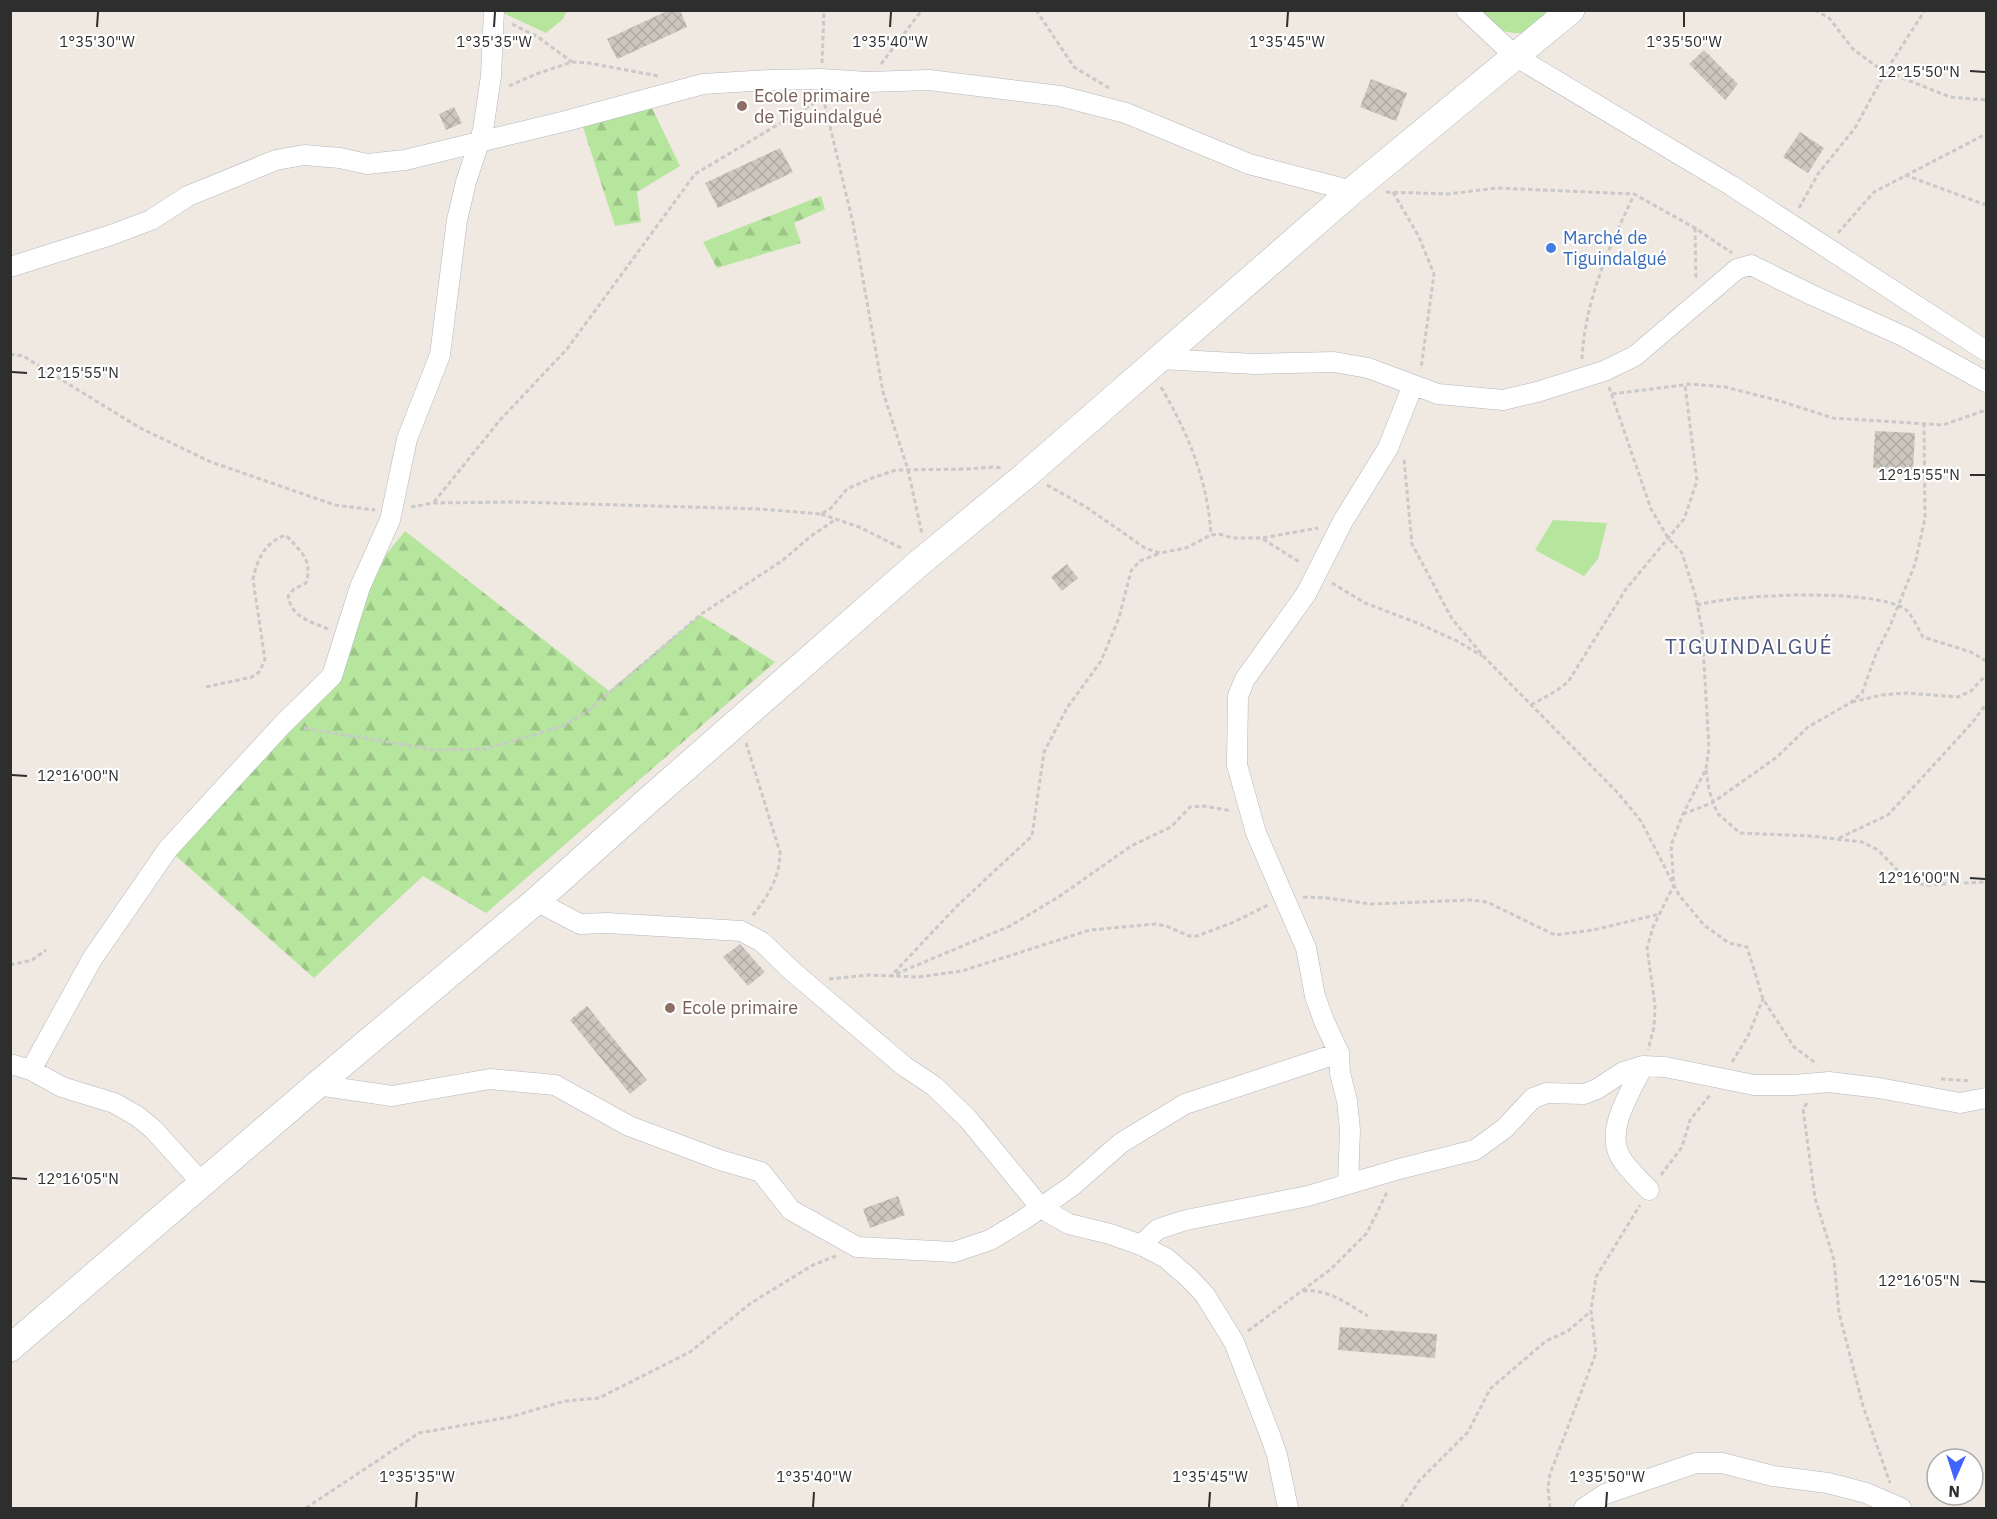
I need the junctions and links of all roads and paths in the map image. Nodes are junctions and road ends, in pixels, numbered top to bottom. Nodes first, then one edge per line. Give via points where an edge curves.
1 (824, 10) edge
2 (922, 10) edge
3 (1036, 10) edge
4 (1466, 10) edge
5 (1571, 10) edge
6 (1815, 10) edge
7 (1925, 10) edge
8 (494, 13) edge
9 (1515, 56) junction
10 (572, 62) junction
11 (1886, 71) junction
12 (658, 76) dead end
13 (821, 79) junction
14 (867, 82) junction
15 (1112, 91) dead end
16 (1986, 99) edge
17 (488, 100) junction
18 (1986, 134) edge
19 (480, 142) junction
20 (1905, 175) junction
21 (1352, 191) junction
22 (1393, 192) junction
23 (1634, 194) junction
24 (1986, 205) edge
25 (1791, 223) junction
26 (1695, 228) junction
27 (1827, 246) junction
28 (1751, 265) junction
29 (10, 267) edge
30 (1696, 305) junction
31 (1986, 351) edge
32 (10, 354) edge
33 (1154, 363) junction
34 (1604, 371) junction
35 (1581, 379) junction
36 (1986, 382) edge
37 (1413, 385) junction
38 (1685, 385) junction
39 (1612, 394) junction
40 (1986, 410) edge
41 (1924, 424) junction
42 (1403, 456) dead end
43 (908, 470) junction
44 (1027, 474) junction
45 (433, 503) junction
46 (392, 510) junction
47 (821, 514) junction
48 (836, 519) junction
49 (1343, 521) junction
50 (1211, 534) junction
51 (1262, 538) junction
52 (1668, 538) junction
53 (1160, 553) junction
54 (927, 556) junction
55 (1317, 573) junction
56 (1697, 605) junction
57 (1898, 606) junction
58 (347, 633) junction
59 (1485, 658) junction
60 (1986, 661) edge
61 (1986, 675) edge
62 (206, 687) dead end
63 (1850, 703) junction
64 (1986, 704) edge
65 (1532, 705) junction
66 (740, 720) junction
67 (282, 725) junction
68 (1706, 769) junction
69 (1251, 814) junction
70 (1683, 814) junction
71 (1838, 839) junction
72 (1986, 882) edge
73 (1674, 885) junction
74 (1283, 897) junction
75 (536, 901) junction
76 (1660, 914) junction
77 (741, 931) junction
78 (46, 950) dead end
79 (10, 965) edge
80 (891, 976) junction
81 (804, 981) junction
82 (1763, 999) junction
83 (1339, 1053) junction
84 (10, 1064) edge
85 (1643, 1066) junction
86 (31, 1070) junction
87 (1822, 1075) junction
88 (1719, 1078) junction
89 (1930, 1080) dead end
90 (317, 1085) junction
91 (1982, 1091) edge
92 (1399, 1169) junction
93 (202, 1183) junction
94 (1348, 1184) junction
95 (1649, 1190) junction
96 (1041, 1208) junction
97 (1141, 1245) junction
98 (857, 1247) junction
99 (1301, 1291) junction
100 (1590, 1311) junction
101 (1368, 1316) dead end
102 (1234, 1342) junction
103 (10, 1348) edge
104 (1900, 1508) edge
105 (306, 1509) edge
106 (1288, 1509) edge
107 (1401, 1509) edge
108 (1550, 1509) edge
109 (1584, 1509) edge

1 - 13 path
2 - 14 path
3 - 15 path via 1074,67
4 - 9 street
5 - 9 street
6 - 11 path via 1829,18 1853,49
7 - 11 path
8 - 10 path via 538,37
8 - 17 street
9 - 21 street
9 - 25 street
10 - 12 path
10 - 17 path via 507,86
11 - 16 path via 1950,97
11 - 25 path via 1856,128 1818,174
13 - 14 street
13 - 19 street via 703,84
14 - 21 street via 929,80 1060,96 1126,112 1249,164
17 - 19 street
18 - 20 path
19 - 29 street via 405,160 367,164 304,155 276,160 188,196 151,220
19 - 46 street via 457,220 440,355 407,439
20 - 24 path
20 - 27 path via 1874,192
21 - 22 path
21 - 33 street
22 - 23 path via 1448,194 1497,188
22 - 37 path via 1419,237 1434,274 1421,372
23 - 26 path
23 - 35 path via 1594,289 1583,337
25 - 27 street
26 - 28 path
26 - 30 path
27 - 31 street
28 - 30 street via 1737,269
28 - 36 street via 1905,337
30 - 34 street via 1635,356
32 - 46 path via 23,356 140,428 211,462 335,505
33 - 37 street via 1334,362 1368,368
33 - 44 street
33 - 50 path via 1196,460 1209,508
34 - 35 street
34 - 39 path
35 - 37 street via 1503,400 1438,394
37 - 49 street via 1388,448
38 - 39 path
38 - 41 path via 1725,387 1833,418
38 - 52 path via 1696,481 1684,519
39 - 52 path via 1651,508
40 - 41 path via 1943,425
41 - 57 path via 1925,518 1915,564
42 - 59 path via 1412,544 1452,619
43 - 44 path via 994,466
43 - 45 path via 884,392 854,223 823,97 695,174 567,349 500,420
43 - 47 path via 896,470 847,489
43 - 54 path
44 - 53 path via 1086,507 1144,548
44 - 54 street
45 - 46 path
45 - 47 path via 515,502
46 - 58 street via 360,587
47 - 48 path
48 - 54 path via 900,549
48 - 67 path via 700,615 588,711 562,726 486,749 436,750
49 - 51 path
49 - 55 street
50 - 51 path
50 - 53 path via 1186,548
51 - 55 path
52 - 56 path via 1682,553
52 - 65 path via 1626,589 1568,681
53 - 80 path via 1140,561 1131,571 1119,618 1101,661 1067,708 1044,752 1032,836 957,906
54 - 66 street
55 - 59 path via 1365,603 1457,641
55 - 69 street via 1245,679 1238,696 1237,765
56 - 57 path via 1762,596 1847,596 1880,599
56 - 68 path via 1709,748
57 - 60 path via 1907,610 1923,636
57 - 63 path via 1862,693
58 - 62 path via 331,631 300,617 290,607 288,596 306,584 307,559 286,535 274,538 266,547 253,579 265,660 252,677
58 - 67 street via 332,676
59 - 65 path
61 - 63 path via 1971,691 1958,697 1907,693
63 - 70 path via 1808,727 1777,758 1712,803
64 - 71 path via 1888,815
65 - 73 path via 1641,821
66 - 75 street
66 - 77 path via 780,852 777,878
67 - 86 street via 168,849 92,959
68 - 70 path
68 - 71 path via 1717,813 1740,833
69 - 74 street
69 - 80 path via 1190,807 1171,827 1131,846 1010,926
70 - 73 path via 1671,845
71 - 72 path via 1862,842 1878,850 1908,881 1925,885
73 - 76 path
73 - 82 path via 1704,925 1729,943 1747,947
74 - 76 path via 1371,904 1487,902 1555,935
74 - 80 path via 1197,936 1155,924 1090,930 962,971
74 - 83 street via 1306,948 1315,996
75 - 77 street via 580,924
75 - 90 street
76 - 85 path via 1647,948 1655,1005 1654,1027
77 - 81 street via 762,942
78 - 79 path via 32,960
80 - 81 path
81 - 96 street via 904,1066 934,1086 968,1119
82 - 87 path via 1794,1047
82 - 88 path via 1748,1036
83 - 94 street via 1350,1130
83 - 96 street via 1185,1104 1120,1143
84 - 86 street
85 - 88 street
85 - 92 street via 1623,1072 1584,1094 1539,1095 1494,1138 1475,1150
85 - 95 street via 1617,1118 1617,1147 1621,1158
86 - 93 street via 62,1087 114,1103 137,1116
87 - 88 street via 1773,1086
87 - 91 street via 1844,1083 1960,1103
87 - 104 path via 1803,1109 1815,1198 1834,1260 1839,1313 1863,1406
88 - 95 path via 1690,1120 1682,1147
89 - 91 path via 1942,1079
90 - 93 street
90 - 98 street via 392,1096 490,1079 555,1085 629,1126 761,1172 791,1210
92 - 94 street
92 - 99 path via 1367,1233 1331,1269
93 - 103 street
94 - 97 street via 1178,1222 1158,1229
95 - 100 path via 1596,1277
96 - 97 street via 1069,1224
96 - 98 street via 990,1240 954,1252
97 - 102 street via 1166,1258 1189,1278 1205,1295
98 - 105 path via 813,1265 751,1303 690,1352 600,1398 565,1401 510,1417 419,1433
99 - 101 path via 1330,1294
99 - 102 path
100 - 107 path via 1568,1331 1546,1341 1490,1389 1468,1432 1419,1481
100 - 108 path via 1596,1353 1550,1474
102 - 106 street via 1277,1455
104 - 109 street via 1828,1482 1773,1476 1722,1463 1696,1463 1605,1494

